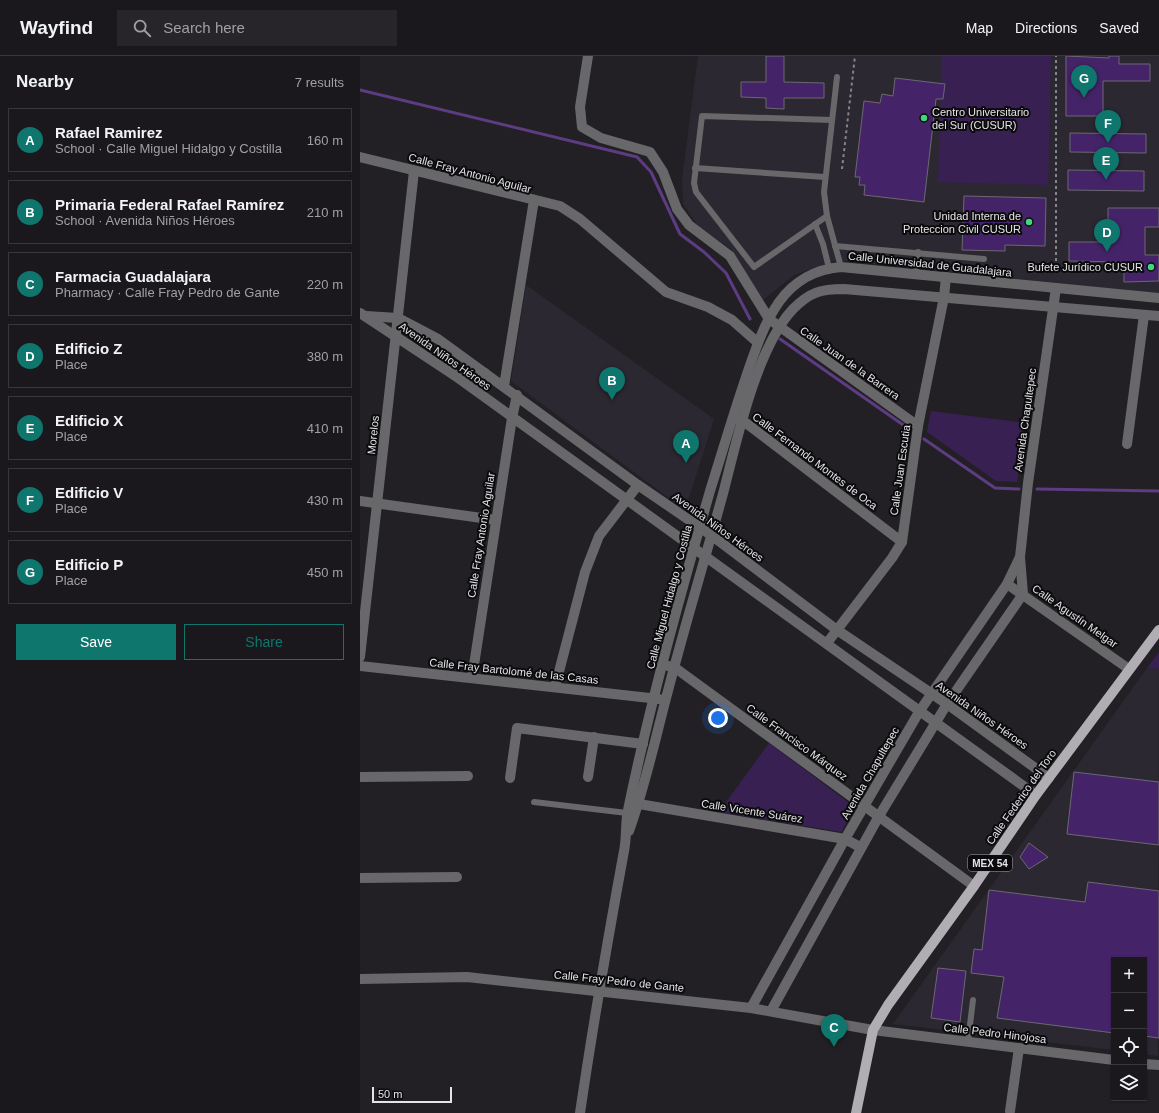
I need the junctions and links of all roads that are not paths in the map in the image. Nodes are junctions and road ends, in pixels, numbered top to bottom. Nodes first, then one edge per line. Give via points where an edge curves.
1 (588, 56) edge
2 (837, 77) dead end
3 (832, 120) junction
4 (360, 157) edge
5 (695, 168) junction
6 (414, 171) junction
7 (825, 177) junction
8 (534, 200) junction
9 (827, 216) junction
10 (815, 224) junction
11 (835, 246) junction
12 (918, 252) junction
13 (984, 260) dead end
14 (841, 267) junction
15 (829, 268) junction
16 (916, 274) junction
17 (946, 277) junction
18 (1056, 288) junction
19 (944, 297) junction
20 (1159, 298) edge
21 (1054, 306) junction
22 (1144, 314) junction
23 (363, 315) edge
24 (1159, 316) edge
25 (398, 318) junction
26 (769, 319) junction
27 (779, 328) junction
28 (396, 336) junction
29 (758, 342) junction
30 (485, 372) junction
31 (454, 375) junction
32 (504, 386) junction
33 (517, 395) junction
34 (732, 417) junction
35 (512, 418) junction
36 (742, 420) junction
37 (918, 426) junction
38 (1127, 444) dead end
39 (638, 485) junction
40 (627, 499) junction
41 (360, 500) edge
42 (377, 503) junction
43 (496, 520) junction
44 (700, 527) junction
45 (711, 535) junction
46 (902, 542) junction
47 (693, 547) junction
48 (706, 555) junction
49 (1020, 557) junction
50 (1007, 584) junction
51 (1023, 594) junction
52 (837, 630) junction
53 (1159, 630) edge
54 (827, 643) junction
55 (360, 657) edge
56 (663, 664) junction
57 (360, 666) edge
58 (674, 667) junction
59 (1130, 669) junction
60 (472, 678) junction
61 (555, 687) junction
62 (931, 694) junction
63 (654, 698) junction
64 (665, 699) junction
65 (947, 704) junction
66 (919, 712) junction
67 (935, 723) junction
68 (594, 737) junction
69 (643, 744) junction
70 (468, 776) dead end
71 (360, 777) edge
72 (510, 778) dead end
73 (588, 778) dead end
74 (1049, 778) junction
75 (1036, 795) junction
76 (534, 802) dead end
77 (639, 804) junction
78 (865, 806) junction
79 (627, 813) junction
80 (879, 816) junction
81 (845, 839) junction
82 (626, 840) junction
83 (860, 847) junction
84 (457, 877) dead end
85 (360, 878) edge
86 (974, 886) junction
87 (360, 980) edge
88 (598, 991) junction
89 (973, 1000) dead end
90 (750, 1008) junction
91 (771, 1011) junction
92 (873, 1030) junction
93 (968, 1041) junction
94 (1019, 1048) junction
95 (1111, 1060) edge
96 (1147, 1064) edge
97 (1159, 1066) edge
98 (1010, 1111) dead end
99 (580, 1113) edge
100 (856, 1113) edge

1 - 26 street, Calle Juan de la Barrera via 580,107 582,127 601,138 650,152 663,172 677,209 689,225 730,256
2 - 3 lane
3 - 5 lane via 702,116
3 - 7 lane
4 - 6 street, Calle Fray Antonio Aguilar
5 - 7 lane
5 - 10 lane via 696,192 754,267
6 - 8 street, Calle Fray Antonio Aguilar
6 - 25 street, Morelos
7 - 9 lane
8 - 29 street via 560,206 580,219 666,292 708,307 732,320
8 - 32 street, Calle Fray Antonio Aguilar
9 - 10 lane
9 - 11 lane
10 - 15 lane
11 - 12 lane
11 - 14 lane
12 - 13 lane
12 - 16 lane
14 - 15 street, Calle Universidad de Guadalajara
14 - 16 street, Calle Universidad de Guadalajara
15 - 26 street, Calle Universidad de Guadalajara via 812,273 799,282 781,300
16 - 17 street, Calle Universidad de Guadalajara
17 - 18 street, Calle Universidad de Guadalajara
17 - 19 street, Calle Juan Escutia
18 - 20 street, Calle Universidad de Guadalajara
18 - 21 street, Avenida Chapultepec
19 - 21 street
19 - 27 street via 823,289 808,296 792,310
19 - 37 street, Calle Juan Escutia
21 - 22 street
21 - 49 street, Avenida Chapultepec via 1028,482
22 - 24 street
22 - 38 street
23 - 25 street, Avenida Niños Héroes
23 - 28 street, Avenida Niños Héroes
25 - 28 street, Morelos
25 - 30 street, Avenida Niños Héroes via 438,339
26 - 27 street, Calle Juan de la Barrera
26 - 29 street, Calle Miguel Hidalgo y Costilla
27 - 36 street, Calle Miguel Hidalgo y Costilla via 765,353
27 - 37 street, Calle Juan de la Barrera
28 - 31 street, Avenida Niños Héroes
28 - 42 street, Morelos
29 - 34 street, Calle Miguel Hidalgo y Costilla
30 - 31 street
30 - 32 street, Avenida Niños Héroes
31 - 35 street, Avenida Niños Héroes
32 - 33 street, Avenida Niños Héroes
33 - 35 street, Calle Fray Antonio Aguilar
33 - 39 street, Avenida Niños Héroes
34 - 36 street, Calle Fernando Montes de Oca
34 - 44 street, Calle Miguel Hidalgo y Costilla
35 - 40 street, Avenida Niños Héroes
35 - 43 street, Calle Fray Antonio Aguilar
36 - 45 street, Calle Miguel Hidalgo y Costilla
36 - 46 street, Calle Fernando Montes de Oca
37 - 46 street, Calle Juan Escutia
39 - 40 street
39 - 44 street, Avenida Niños Héroes
40 - 47 street, Avenida Niños Héroes
40 - 61 street via 599,536 585,572
41 - 42 street
42 - 43 street
42 - 55 street, Morelos
43 - 60 street, Calle Fray Antonio Aguilar
44 - 45 street, Avenida Niños Héroes
44 - 47 street, Calle Miguel Hidalgo y Costilla
45 - 48 street, Calle Miguel Hidalgo y Costilla
45 - 52 street, Avenida Niños Héroes
46 - 52 street, Calle Juan Escutia
47 - 48 street, Avenida Niños Héroes
47 - 56 street, Calle Miguel Hidalgo y Costilla
48 - 54 street, Avenida Niños Héroes
48 - 58 street, Calle Miguel Hidalgo y Costilla
49 - 50 street, Avenida Chapultepec
49 - 51 street, Avenida Chapultepec
50 - 51 street, Calle Agustín Melgar
50 - 62 street, Avenida Chapultepec
51 - 59 street, Calle Agustín Melgar
51 - 65 street
52 - 54 street, Calle Juan Escutia
52 - 62 street, Avenida Niños Héroes
53 - 59 main road, Calle Federico del Toro / MEX 54
54 - 66 street, Avenida Niños Héroes
56 - 58 street, Calle Francisco Márquez
56 - 63 street, Calle Miguel Hidalgo y Costilla
57 - 60 street, Calle Fray Bartolomé de las Casas
58 - 64 street, Calle Miguel Hidalgo y Costilla
58 - 78 street, Calle Francisco Márquez
59 - 74 main road, Calle Federico del Toro / MEX 54
60 - 61 street, Calle Fray Bartolomé de las Casas
61 - 63 street, Calle Fray Bartolomé de las Casas
62 - 65 street, Avenida Niños Héroes
62 - 66 street, Avenida Chapultepec
63 - 64 street, Calle Fray Bartolomé de las Casas
63 - 69 street, Calle Miguel Hidalgo y Costilla
64 - 77 street, Calle Miguel Hidalgo y Costilla
65 - 67 street
65 - 74 street, Avenida Niños Héroes
66 - 67 street, Avenida Niños Héroes
66 - 78 street, Avenida Chapultepec
67 - 75 street, Avenida Niños Héroes
67 - 80 street
68 - 69 street
68 - 72 street via 517,728
68 - 73 street
69 - 79 street, Calle Miguel Hidalgo y Costilla
70 - 71 street
74 - 75 main road, Calle Federico del Toro / MEX 54
75 - 86 main road, Calle Federico del Toro / MEX 54
76 - 79 lane
77 - 79 street
77 - 81 street, Calle Vicente Suárez
77 - 82 street, Calle Miguel Hidalgo y Costilla
78 - 80 street, Calle Francisco Márquez
78 - 81 street, Avenida Chapultepec
79 - 82 street, Calle Miguel Hidalgo y Costilla
80 - 83 street
80 - 86 street, Calle Francisco Márquez
81 - 83 street, Calle Vicente Suárez
81 - 90 street, Avenida Chapultepec
82 - 88 street, Calle Miguel Hidalgo y Costilla
83 - 91 street
84 - 85 street
86 - 92 main road, Calle Federico del Toro / MEX 54 via 888,1005
87 - 88 street, Calle Fray Pedro de Gante via 467,977
88 - 90 street, Calle Fray Pedro de Gante
88 - 99 street, Calle Miguel Hidalgo y Costilla
89 - 93 lane
90 - 91 street, Calle Fray Pedro de Gante
91 - 92 street, Calle Fray Pedro de Gante
92 - 93 street, Calle Pedro Hinojosa
92 - 100 main road, Calle Federico del Toro / MEX 54
93 - 94 street, Calle Pedro Hinojosa
94 - 95 street, Calle Pedro Hinojosa
94 - 98 street
96 - 97 street

